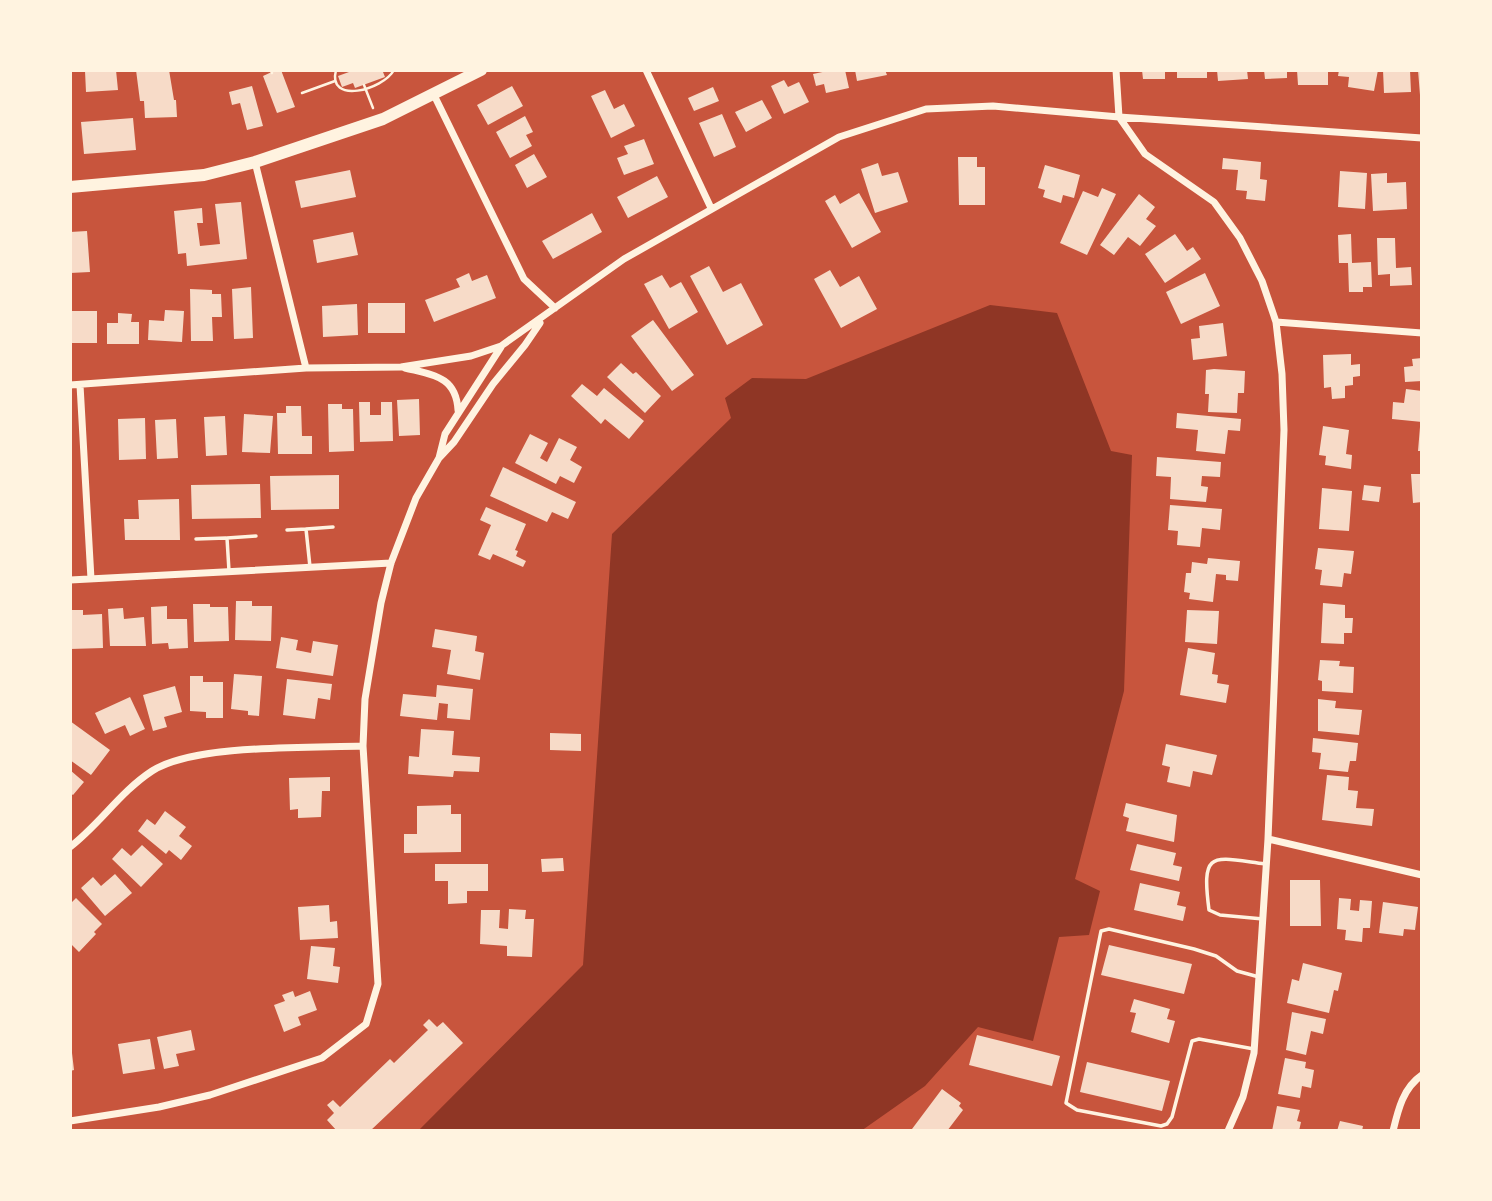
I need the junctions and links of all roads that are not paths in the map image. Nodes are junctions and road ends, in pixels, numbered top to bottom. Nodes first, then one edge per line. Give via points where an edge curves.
1 (481, 70) edge
2 (646, 70) edge
3 (1116, 70) edge
4 (434, 95) junction
5 (1119, 117) junction
6 (1422, 138) edge
7 (255, 162) junction
8 (70, 187) edge
9 (711, 208) junction
10 (555, 308) junction
11 (544, 316) junction
12 (1276, 322) junction
13 (1422, 333) edge
14 (501, 346) junction
15 (306, 368) junction
16 (401, 368) junction
17 (80, 384) junction
18 (70, 385) edge
19 (458, 412) junction
20 (439, 458) junction
21 (333, 527) dead end
22 (306, 529) junction
23 (287, 530) dead end
24 (256, 536) dead end
25 (227, 538) junction
26 (196, 539) dead end
27 (391, 563) junction
28 (310, 567) junction
29 (229, 571) junction
30 (92, 579) junction
31 (70, 580) edge
32 (363, 746) junction
33 (1268, 839) junction
34 (70, 847) edge
35 (1266, 864) junction
36 (1422, 875) edge
37 (1263, 919) junction
38 (1259, 977) junction
39 (1254, 1049) junction
40 (1422, 1075) edge
41 (70, 1121) edge
42 (1228, 1131) edge
43 (1393, 1131) edge

1 - 4 main road
2 - 9 street
3 - 5 street
4 - 7 main road via 383,120
4 - 10 street via 524,279
5 - 6 street
5 - 9 street via 993,106 926,109 839,137
5 - 12 street via 1145,154 1214,202 1240,238
7 - 8 main road via 204,175
7 - 15 street
9 - 10 street via 624,259
10 - 11 street
11 - 14 street
11 - 20 street
12 - 13 street
12 - 33 street via 1284,430
14 - 16 street
14 - 19 street
15 - 16 street
15 - 17 street
16 - 19 street via 441,378 453,387
17 - 18 street
17 - 30 street
19 - 20 street via 445,434
20 - 27 street via 416,498
21 - 22 lane
22 - 23 lane
22 - 28 lane
24 - 25 lane
25 - 26 lane
25 - 29 lane
27 - 28 street
27 - 32 street via 372,644
28 - 29 street
29 - 30 street
30 - 31 street
32 - 34 street via 216,752 182,759 154,769
32 - 41 street via 378,984 366,1024 323,1058 210,1095
33 - 35 street
33 - 36 street
35 - 37 street
35 - 37 lane via 1222,858 1207,869 1209,910
37 - 38 street
38 - 39 street
38 - 39 lane via 1194,949 1109,929 1101,932 1066,1103 1077,1110 1161,1126 1172,1117 1192,1041
39 - 42 street via 1243,1097
40 - 43 street via 1400,1102

